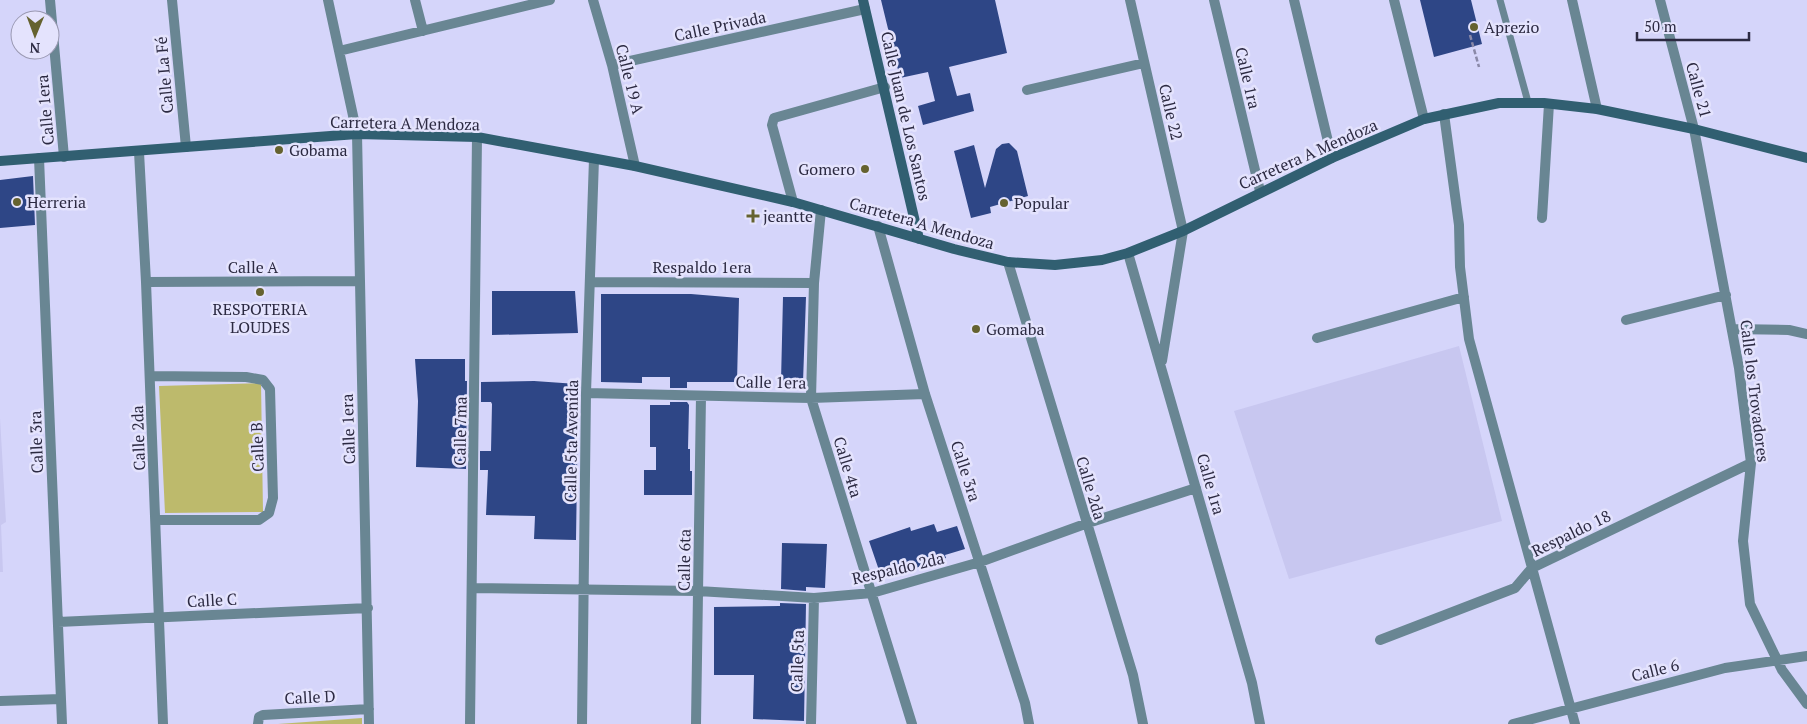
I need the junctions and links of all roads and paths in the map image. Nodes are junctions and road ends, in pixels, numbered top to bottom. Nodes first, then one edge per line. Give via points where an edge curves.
1 (50, 0) edge
2 (172, 0) edge
3 (328, 0) edge
4 (415, 0) edge
5 (550, 0) edge
6 (594, 0) edge
7 (1130, 0) edge
8 (1214, 0) edge
9 (1294, 0) edge
10 (1394, 0) edge
11 (1500, 0) edge
12 (1572, 0) edge
13 (1660, 0) edge
14 (864, 5) edge
15 (423, 31) junction
16 (1470, 35) dead end
17 (340, 51) junction
18 (1144, 63) junction
19 (612, 65) junction
20 (1479, 67) dead end
21 (885, 87) junction
22 (1027, 90) dead end
23 (1528, 102) junction
24 (1549, 104) junction
25 (1597, 109) junction
26 (1444, 114) junction
27 (1424, 119) junction
28 (1694, 129) junction
29 (357, 134) junction
30 (477, 137) junction
31 (186, 147) junction
32 (139, 152) junction
33 (64, 157) junction
34 (39, 158) junction
35 (1332, 158) junction
36 (1807, 158) edge
37 (594, 159) junction
38 (0, 161) edge
39 (635, 166) junction
40 (1260, 191) junction
41 (793, 202) junction
42 (821, 210) junction
43 (1542, 218) dead end
44 (878, 226) junction
45 (1183, 231) junction
46 (919, 239) junction
47 (1128, 254) junction
48 (1008, 262) junction
49 (359, 281) junction
50 (146, 282) junction
51 (591, 282) junction
52 (814, 283) junction
53 (1726, 295) junction
54 (1464, 296) junction
55 (1626, 320) dead end
56 (1732, 329) junction
57 (1807, 334) edge
58 (1317, 338) dead end
59 (1161, 365) junction
60 (150, 376) junction
61 (586, 393) junction
62 (925, 394) junction
63 (701, 396) junction
64 (811, 398) junction
65 (1751, 463) junction
66 (1196, 488) junction
67 (156, 520) junction
68 (1085, 524) junction
69 (980, 562) junction
70 (1532, 568) junction
71 (473, 588) junction
72 (585, 590) junction
73 (698, 591) junction
74 (872, 593) junction
75 (814, 598) junction
76 (368, 608) junction
77 (160, 617) junction
78 (58, 622) junction
79 (1380, 640) dead end
80 (1807, 656) edge
81 (1777, 661) junction
82 (61, 699) junction
83 (0, 701) edge
84 (1807, 704) edge
85 (1571, 707) junction
86 (369, 709) junction
87 (62, 724) edge
88 (163, 724) edge
89 (258, 724) edge
90 (370, 724) edge
91 (470, 724) edge
92 (582, 724) edge
93 (696, 724) edge
94 (811, 724) edge
95 (912, 724) edge
96 (1029, 724) edge
97 (1143, 724) edge
98 (1260, 724) edge
99 (1513, 724) edge
100 (1576, 724) edge

1 - 33 street, Calle 1era
2 - 31 street, Calle La Fé
3 - 17 street, Calle 1era
4 - 15 street
5 - 15 street
6 - 19 street, Calle 19 A
7 - 18 street, Calle 22
8 - 40 street, Calle 1ra
9 - 35 street
10 - 27 street
11 - 23 lane
12 - 25 street
13 - 28 street, Calle 21
14 - 19 street, Calle Privada
14 - 21 street, Calle Juan de Los Santos
15 - 17 street
16 - 20 path
17 - 29 street, Calle 1era
18 - 22 street
18 - 45 street, Calle 22
19 - 39 street, Calle 19 A
21 - 41 street via 774,118 772,125
21 - 46 street, Calle Juan de Los Santos
23 - 24 street, Carretera A Mendoza
23 - 26 street, Carretera A Mendoza via 1499,103
24 - 25 street, Carretera A Mendoza
24 - 43 street
25 - 28 street, Carretera A Mendoza
26 - 27 street, Carretera A Mendoza
26 - 54 street via 1459,224
27 - 35 street, Carretera A Mendoza
28 - 36 street, Carretera A Mendoza
28 - 53 street, Calle los Trovadores
29 - 30 street, Carretera A Mendoza
29 - 31 street, Carretera A Mendoza
29 - 49 street, Calle 1era
30 - 37 street, Carretera A Mendoza
30 - 71 street, Calle 7ma
31 - 32 street, Carretera A Mendoza
32 - 33 street, Carretera A Mendoza
32 - 50 street, Calle 2da
33 - 34 street, Carretera A Mendoza
34 - 38 street, Carretera A Mendoza
34 - 78 street, Calle 3ra
35 - 40 street, Carretera A Mendoza
37 - 39 street, Carretera A Mendoza
37 - 51 street, Calle 5ta Avenida
39 - 41 street, Carretera A Mendoza
40 - 45 street, Carretera A Mendoza
41 - 42 street, Carretera A Mendoza
42 - 44 street, Carretera A Mendoza
42 - 52 street, Calle 4ta
44 - 46 street, Carretera A Mendoza
44 - 62 street, Calle 3ra
45 - 47 street, Carretera A Mendoza
45 - 59 street
46 - 48 street, Carretera A Mendoza
47 - 48 street, Carretera A Mendoza via 1055,265
47 - 59 street, Calle 1ra
48 - 68 street, Calle 2da
49 - 50 street, Calle A
49 - 76 street, Calle 1era
50 - 60 street, Calle 2da
51 - 52 street, Respaldo 1era
51 - 61 street, Calle 5ta Avenida
52 - 64 street, Calle 4ta
53 - 55 street
53 - 56 street, Calle los Trovadores
54 - 58 street
54 - 70 street via 1470,338
56 - 57 street via 1789,330
56 - 65 street, Calle los Trovadores
59 - 66 street, Calle 1ra
60 - 67 street, Calle 2da
60 - 67 street, Calle B via 246,377 263,380 270,390 274,498 269,513 259,520
61 - 63 street, Calle 1era
61 - 72 street, Calle 5ta Avenida
62 - 64 street, Calle 1era
62 - 69 street, Calle 3ra
63 - 64 street, Calle 1era
63 - 73 street, Calle 6ta
64 - 74 street, Calle 4ta
65 - 70 street, Respaldo 18
65 - 81 street, Calle los Trovadores via 1743,541 1750,604
66 - 68 street, Respaldo 2da
66 - 98 street, Calle 1ra via 1252,682
67 - 77 street, Calle 2da
68 - 69 street, Respaldo 2da
68 - 97 street, Calle 2da via 1133,675
69 - 74 street, Respaldo 2da
69 - 96 street, Calle 3ra
70 - 79 street, Respaldo 18 via 1514,588
70 - 85 street
71 - 72 street, Respaldo 2da
71 - 91 street, Calle 7ma
72 - 73 street, Respaldo 2da
72 - 92 street, Calle 5ta Avenida
73 - 75 street, Respaldo 2da
73 - 93 street, Calle 6ta
74 - 75 street, Respaldo 2da
74 - 95 street, Calle 4ta
75 - 94 street, Calle 5ta
76 - 77 street, Calle C
76 - 86 street, Calle 1era
77 - 78 street, Calle C
77 - 88 street, Calle 2da
78 - 82 street, Calle 3ra
80 - 81 street, Calle 6
81 - 84 street, Calle los Trovadores
81 - 85 street, Calle 6 via 1725,668
82 - 83 street
82 - 87 street, Calle 3ra
85 - 99 street, Calle 6
85 - 100 street
86 - 89 street, Calle D via 263,715
86 - 90 street, Calle 1era

